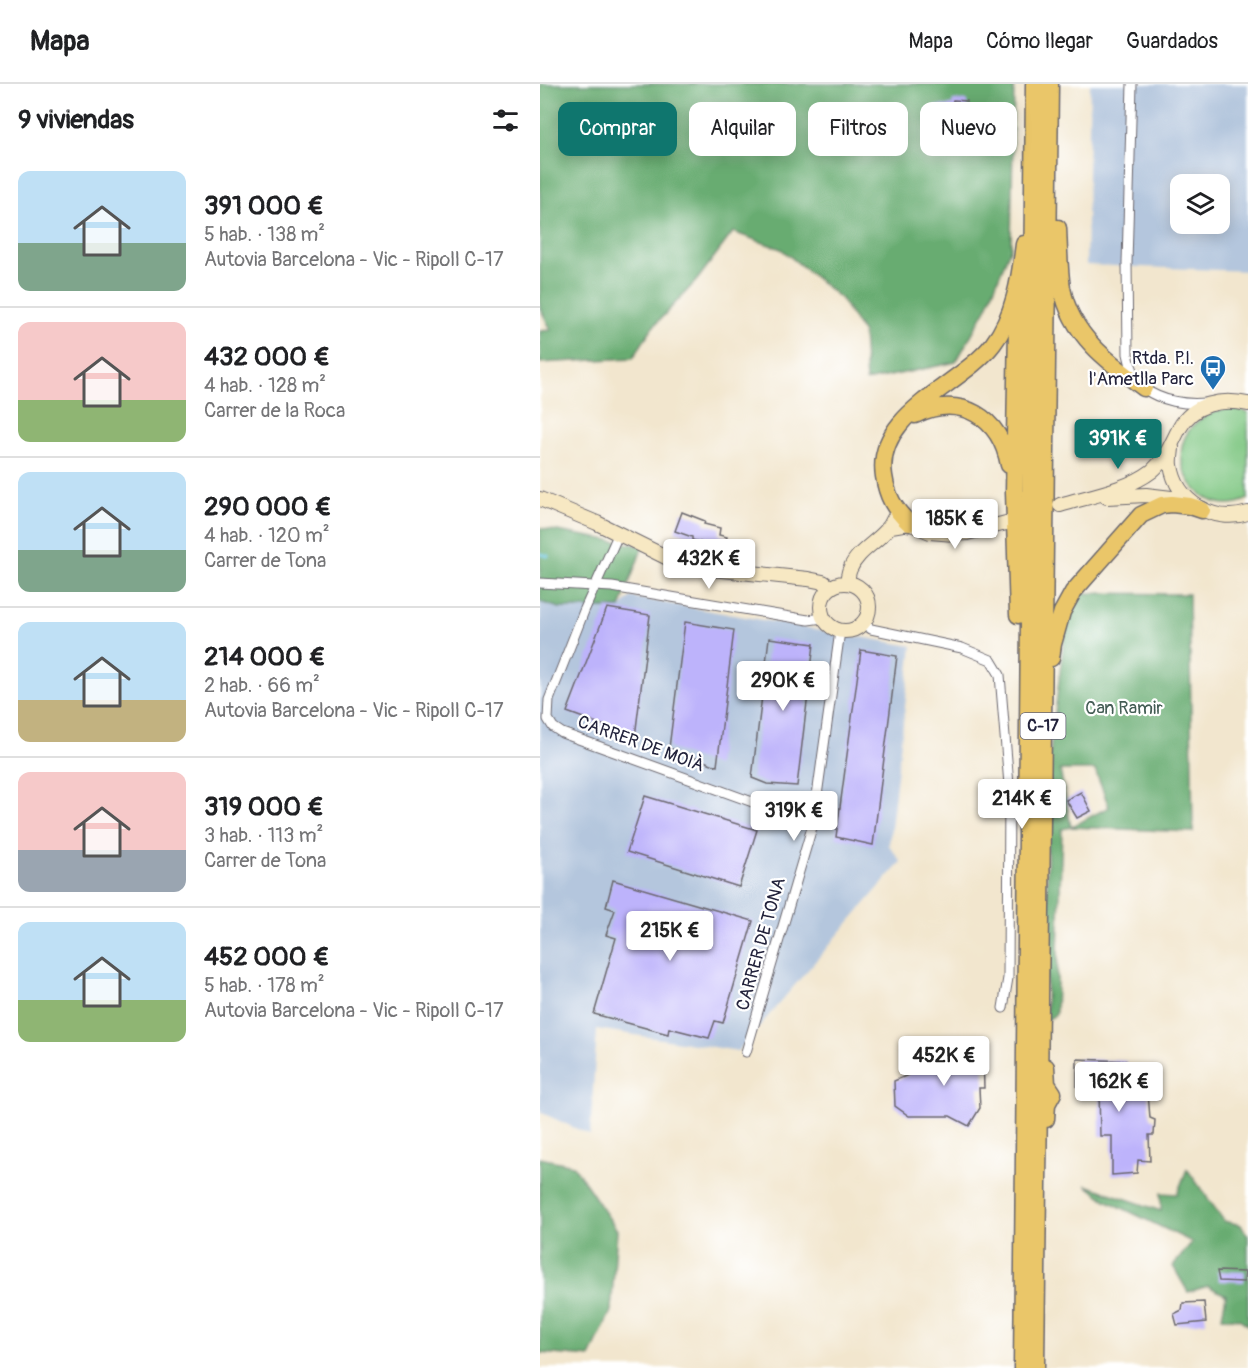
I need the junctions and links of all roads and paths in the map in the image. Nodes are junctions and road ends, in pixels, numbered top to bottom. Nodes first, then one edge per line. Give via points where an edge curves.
1 (1034, 84) edge
2 (1050, 84) edge
3 (1132, 84) edge
4 (1034, 154) junction
5 (1016, 292) junction
6 (1144, 388) junction
7 (1212, 403) junction
8 (1248, 404) edge
9 (899, 424) junction
10 (1172, 445) junction
11 (1014, 492) junction
12 (540, 499) edge
13 (1197, 506) junction
14 (1248, 513) edge
15 (893, 519) junction
16 (909, 523) joint
17 (1006, 523) dead end
18 (618, 535) junction
19 (847, 583) junction
20 (540, 584) edge
21 (596, 587) junction
22 (830, 587) junction
23 (823, 618) junction
24 (863, 623) junction
25 (840, 631) junction
26 (1043, 716) junction
27 (1028, 755) junction
28 (813, 824) junction
29 (1003, 1008) dead end
30 (746, 1052) dead end
31 (1022, 1368) edge
32 (1036, 1368) edge

1 - 4 highway, C-17
2 - 6 highway via 1061,277 1067,305 1078,329 1097,352
2 - 26 highway, C-17
3 - 6 street via 1128,354
4 - 5 highway
4 - 27 highway, C-17
5 - 9 highway via 1003,327 981,358
5 - 11 highway
6 - 7 street via 1174,402
7 - 8 street via 1232,400
7 - 10 street via 1194,412 1180,426
9 - 11 highway via 941,407 978,414 1002,440
9 - 15 highway via 889,439 883,461
10 - 13 street via 1176,484
10 - 13 street via 1160,463 1141,478 1066,503 1125,495 1164,496
11 - 27 highway via 1020,693
12 - 18 street
13 - 14 street via 1219,516
13 - 26 highway via 1162,505 1141,515 1073,592 1062,612 1053,644
15 - 16 highway
15 - 19 street via 850,568
16 - 17 street via 930,532 954,534
18 - 21 street, CARRER DE MOIÀ
18 - 22 street via 684,566 808,579
19 - 22 street
19 - 24 street via 863,590 869,601
20 - 21 street
21 - 23 street via 808,620
21 - 28 street, CARRER DE MOIÀ via 549,700 548,719 553,727
22 - 23 street via 820,607
23 - 25 street
24 - 25 street via 855,629
24 - 29 street via 871,629 962,648 991,660 1000,675 1009,785 1008,978
25 - 28 street, CARRER DE TONA
26 - 32 highway, C-17 via 1038,1021 1045,1035 1047,1084 1053,1093 1047,1104 1046,1141 1037,1169
27 - 31 highway, C-17
28 - 30 street, CARRER DE TONA

